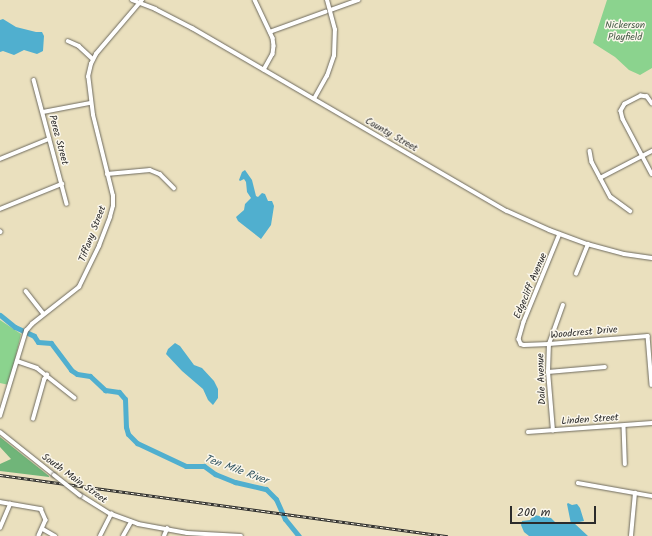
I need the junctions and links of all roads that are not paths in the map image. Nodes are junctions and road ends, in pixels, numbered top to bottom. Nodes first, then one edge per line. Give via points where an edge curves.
1 (132, 0) edge
2 (255, 0) edge
3 (327, 0) edge
4 (358, 0) edge
5 (141, 2) edge
6 (331, 10) junction
7 (325, 12) dead end
8 (270, 32) junction
9 (68, 41) dead end
10 (94, 59) junction
11 (264, 70) junction
12 (34, 80) dead end
13 (314, 99) junction
14 (90, 103) junction
15 (652, 104) edge
16 (42, 112) junction
17 (49, 139) junction
18 (652, 150) edge
19 (590, 151) dead end
20 (642, 156) junction
21 (0, 159) edge
22 (107, 174) junction
23 (652, 174) edge
24 (600, 178) junction
25 (62, 184) junction
26 (174, 188) dead end
27 (67, 204) dead end
28 (0, 209) edge
29 (630, 211) dead end
30 (560, 234) junction
31 (588, 244) junction
32 (652, 258) edge
33 (576, 274) dead end
34 (26, 292) dead end
35 (563, 305) dead end
36 (44, 314) junction
37 (522, 344) joint
38 (549, 344) junction
39 (17, 361) junction
40 (605, 367) dead end
41 (548, 372) junction
42 (47, 375) junction
43 (652, 385) edge
44 (76, 398) dead end
45 (0, 416) edge
46 (33, 419) dead end
47 (652, 423) edge
48 (624, 426) junction
49 (553, 431) junction
50 (0, 432) edge
51 (528, 432) dead end
52 (625, 464) dead end
53 (578, 483) dead end
54 (635, 493) junction
55 (652, 496) edge
56 (0, 502) edge
57 (10, 504) junction
58 (111, 514) junction
59 (131, 522) junction
60 (0, 528) edge
61 (43, 529) junction
62 (167, 529) junction
63 (39, 536) edge
64 (55, 536) edge
65 (100, 536) edge
66 (123, 536) edge
67 (164, 536) edge
68 (234, 536) edge
69 (241, 536) edge
70 (631, 536) edge

1 - 5 main road, County Street
2 - 8 street
3 - 6 street
4 - 6 street
5 - 10 street, Tiffany Street
5 - 11 main road, County Street
6 - 13 street via 336,37 334,56 325,81
7 - 8 street
8 - 11 street via 274,54
9 - 10 street via 79,46
10 - 14 street, Tiffany Street via 88,77
11 - 13 main road, County Street
12 - 16 street, Perez Street
13 - 30 main road, County Street via 481,197
14 - 16 street
14 - 22 street, Tiffany Street
15 - 20 street via 649,98 644,96 627,102 622,107 623,118
16 - 17 street, Perez Street
17 - 21 street
17 - 25 street, Perez Street
18 - 20 street
19 - 24 street via 590,159
20 - 23 street
20 - 24 street
22 - 26 street via 150,170 160,174
22 - 36 street, Tiffany Street via 113,206 99,246 79,287
24 - 29 street via 611,197
25 - 27 street, Perez Street
25 - 28 street
30 - 31 main road, County Street
30 - 37 street, Edgecliff Avenue via 520,334
31 - 32 main road, County Street via 624,254
31 - 33 street
34 - 36 street
35 - 38 street, Dale Avenue
36 - 39 street, Tiffany Street via 24,334
37 - 38 street, Woodcrest Drive
38 - 41 street, Dale Avenue
38 - 43 street, Woodcrest Drive via 648,336
39 - 42 street via 32,365
39 - 45 street, Tiffany Street
40 - 41 street
41 - 49 street, Dale Avenue
42 - 44 street
42 - 46 street
47 - 48 street, Linden Street
48 - 49 street, Linden Street
48 - 52 street
49 - 51 street, Linden Street
50 - 58 main road, South Main Street, bridge via 80,495
53 - 54 street
54 - 55 street
54 - 70 street
56 - 57 street
57 - 60 street
57 - 61 street via 41,509 46,516
58 - 59 main road, South Main Street
58 - 65 street
59 - 62 main road, South Main Street
59 - 66 street
61 - 63 street
61 - 64 street
62 - 67 street
62 - 68 main road, South Main Street
68 - 69 main road, South Main Street

